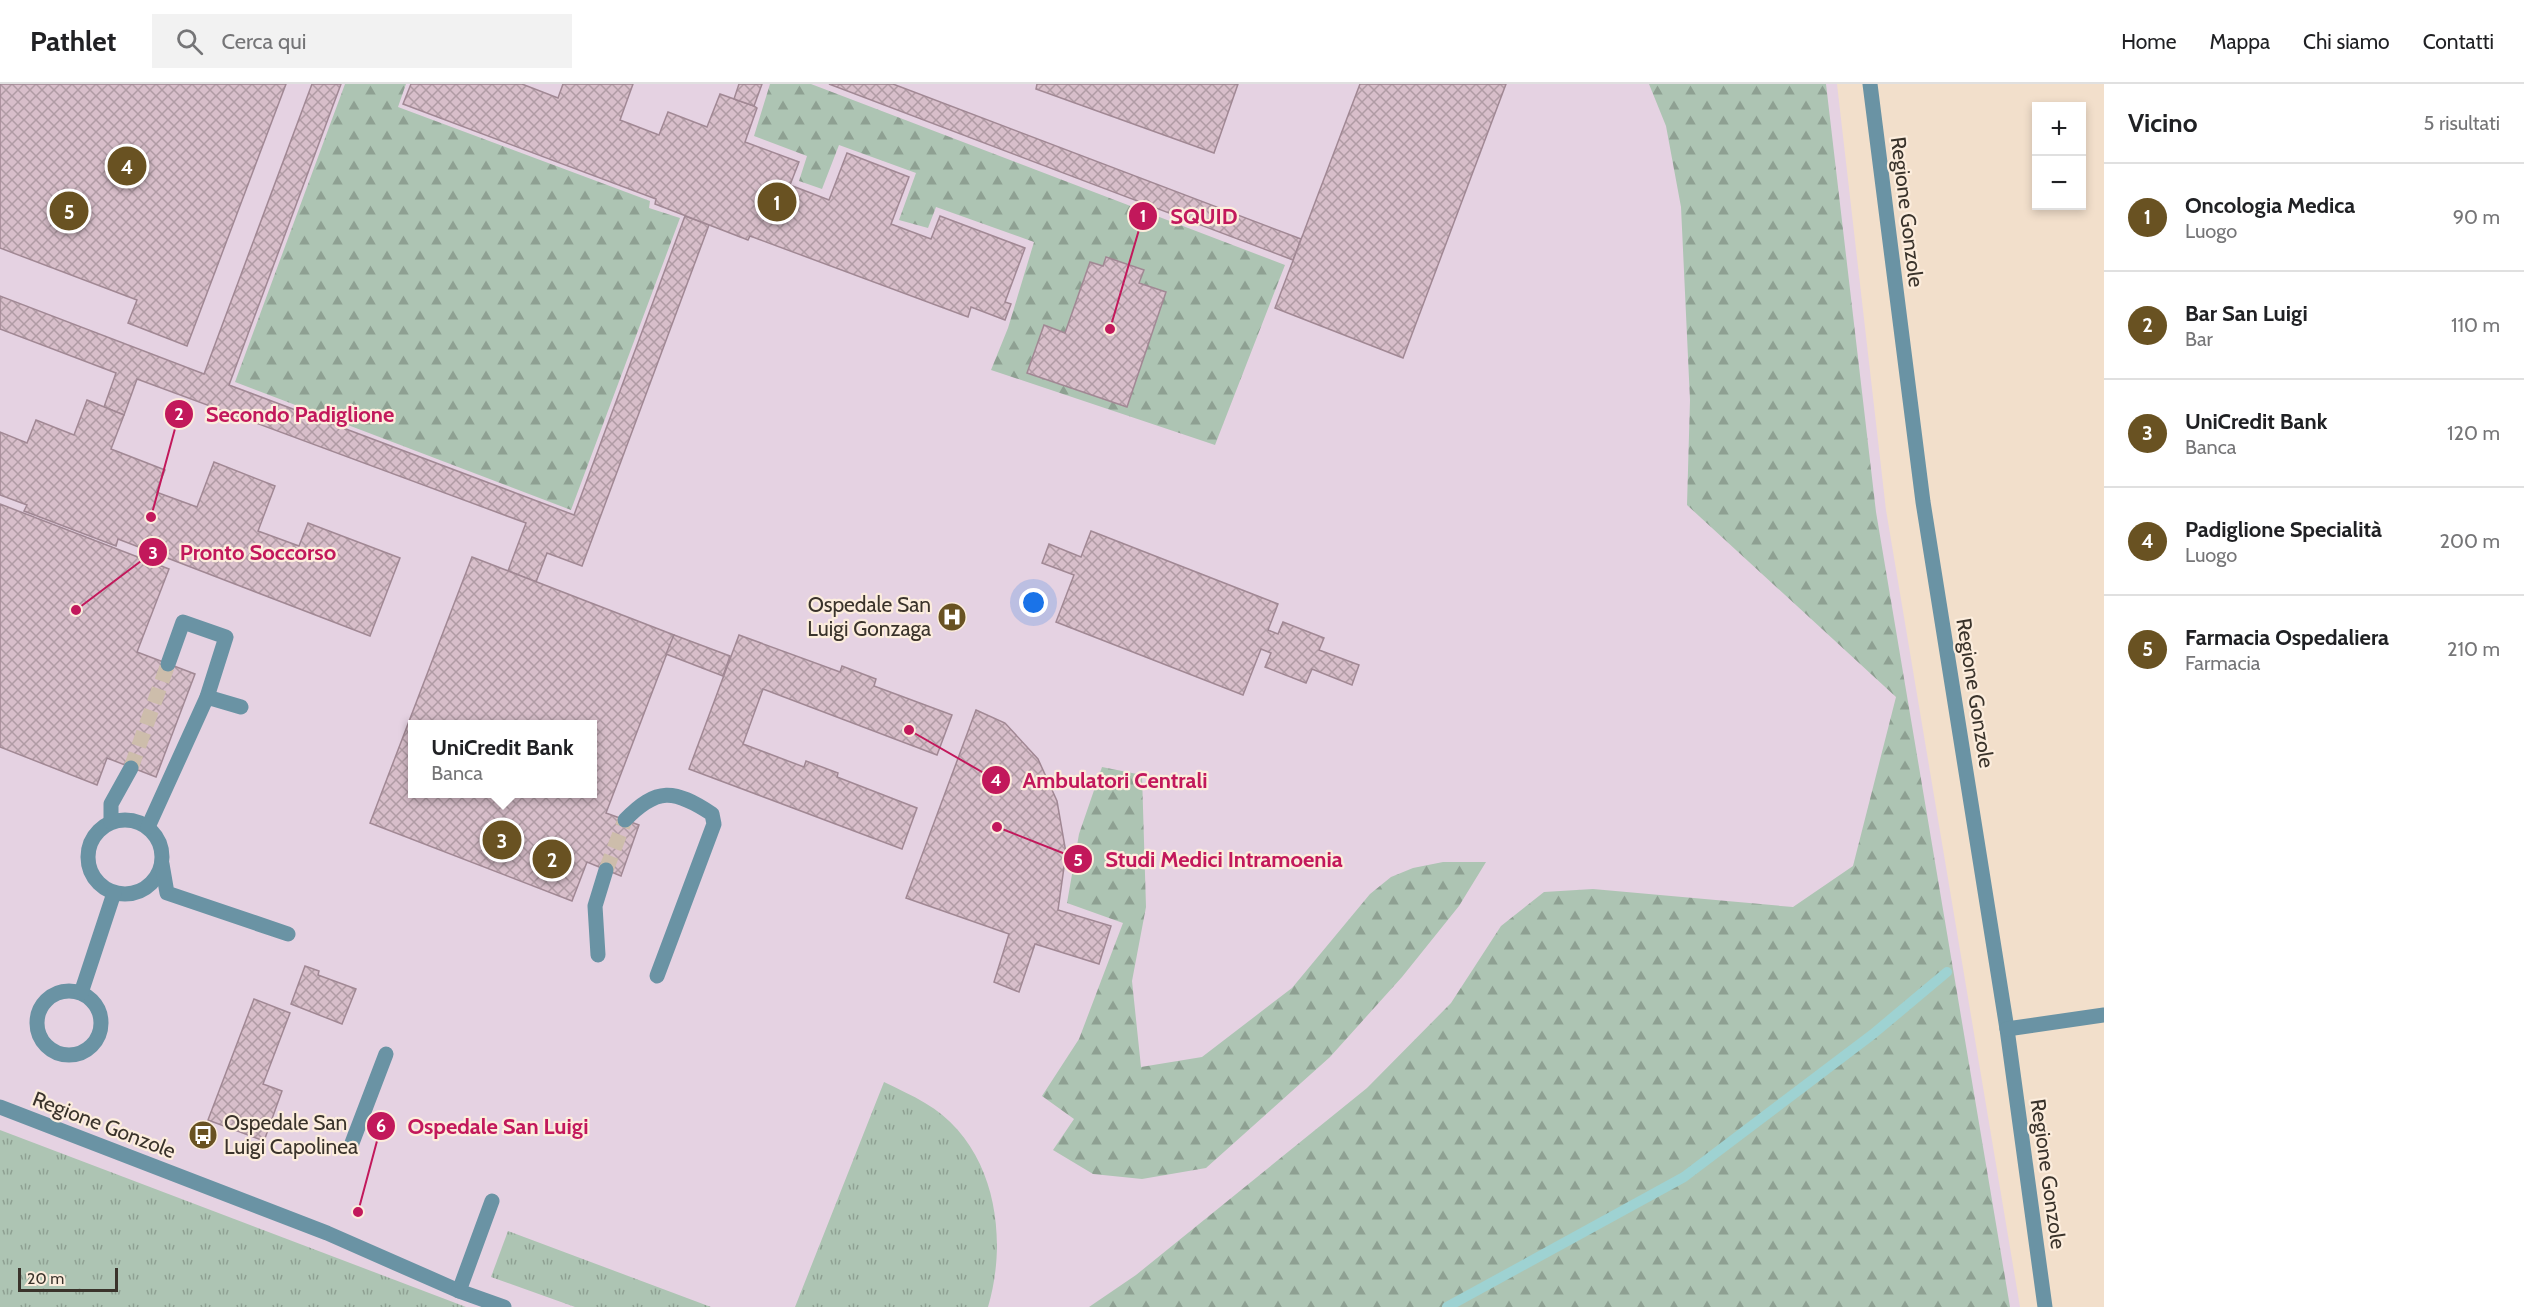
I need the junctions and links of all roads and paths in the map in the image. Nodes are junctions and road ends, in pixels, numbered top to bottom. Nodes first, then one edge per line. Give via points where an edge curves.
1 (1870, 84) edge
2 (168, 664) tunnel mouth
3 (207, 697) junction
4 (241, 707) dead end
5 (130, 768) tunnel mouth
6 (625, 820) tunnel mouth
7 (111, 822) junction
8 (148, 827) junction
9 (162, 862) junction
10 (606, 870) tunnel mouth
11 (114, 893) junction
12 (288, 934) dead end
13 (598, 955) dead end
14 (657, 976) dead end
15 (81, 993) junction
16 (2104, 1016) edge
17 (2007, 1029) junction
18 (386, 1054) dead end
19 (0, 1107) edge
20 (352, 1143) dead end
21 (492, 1201) dead end
22 (459, 1291) junction
23 (504, 1307) edge
24 (2045, 1307) edge

1 - 17 street, Regione Gonzole via 1923,502
2 - 3 street via 183,621 226,637
3 - 4 street
3 - 8 street
5 - 7 street via 111,804
6 - 14 street via 643,802 664,794 692,801 712,814 714,824
7 - 8 street via 137,821
7 - 11 street via 92,839 88,852 93,877
8 - 9 street via 162,849
9 - 11 street via 153,882 145,889 135,894
9 - 12 street via 167,892
10 - 13 street via 595,906
11 - 15 street
15 - 15 street via 54,995 38,1017 40,1036 60,1054 81,1053 97,1039 101,1029 97,1008
16 - 17 street
17 - 24 street, Regione Gonzole
18 - 20 street
19 - 22 street, Regione Gonzole via 327,1233
21 - 22 street
22 - 23 street, Regione Gonzole

